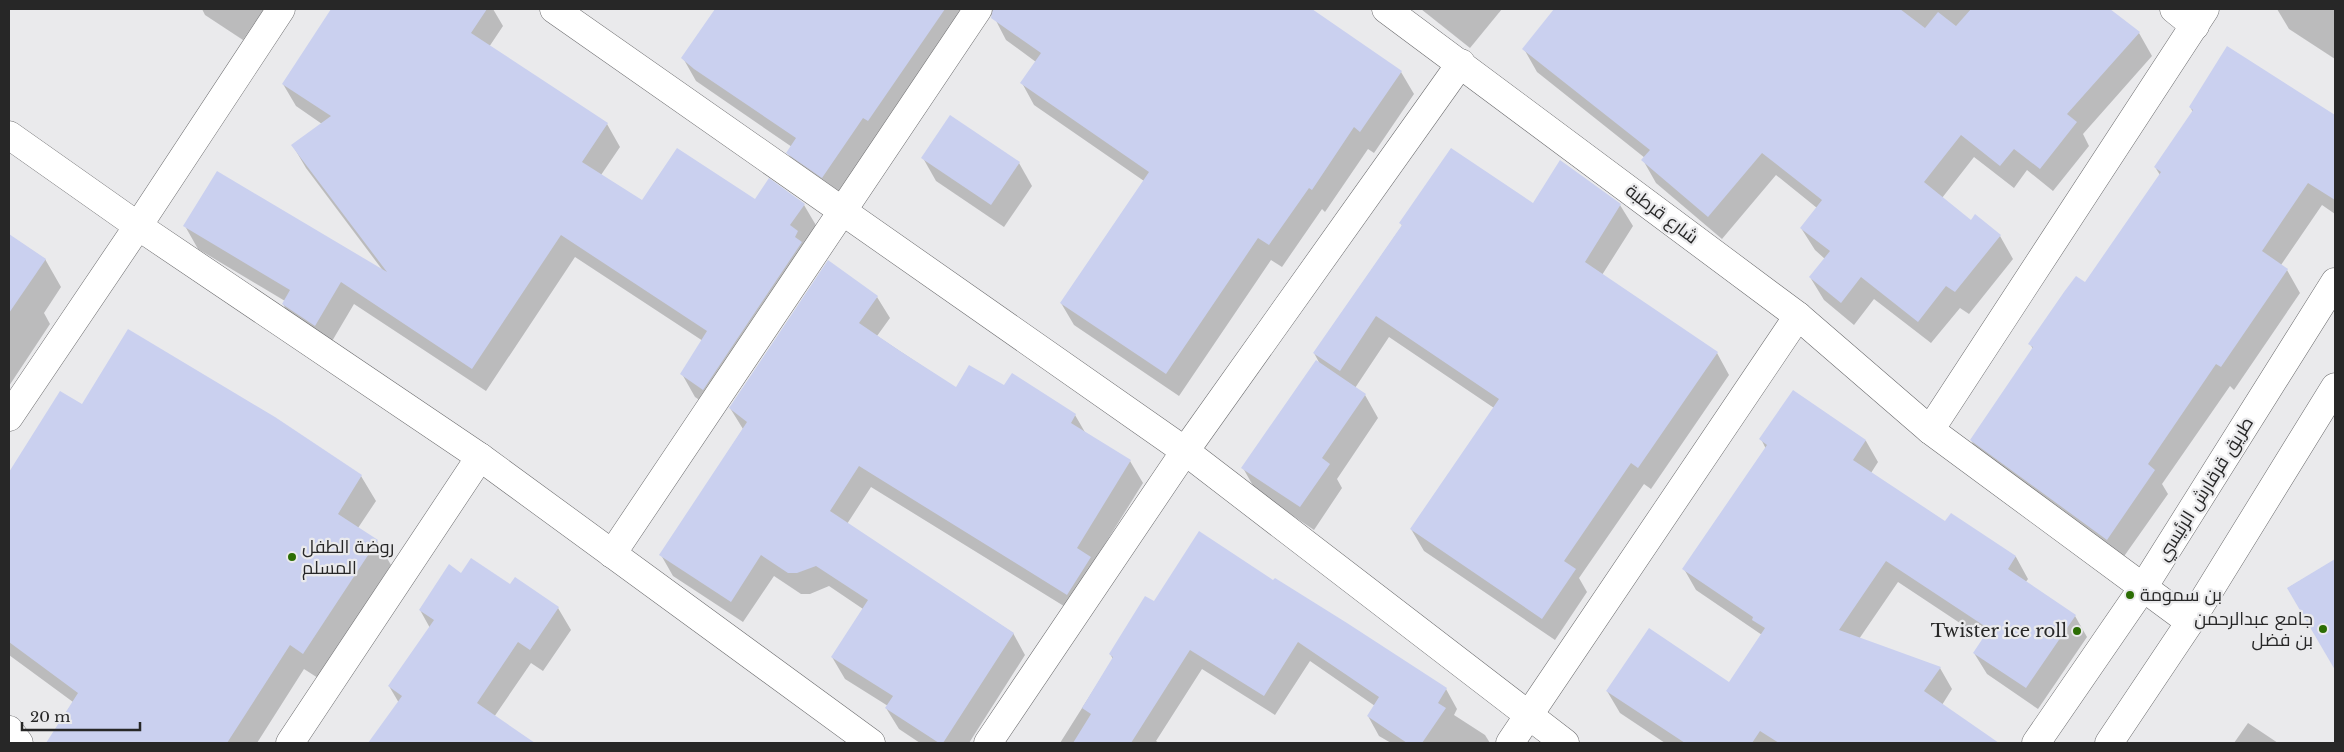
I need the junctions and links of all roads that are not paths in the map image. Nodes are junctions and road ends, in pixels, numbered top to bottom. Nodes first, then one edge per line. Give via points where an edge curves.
1 (280, 9) edge
2 (554, 9) edge
3 (978, 9) edge
4 (1386, 9) edge
5 (2191, 14) edge
6 (1461, 63) junction
7 (9, 135) edge
8 (842, 210) junction
9 (138, 226) junction
10 (2335, 282) edge
11 (1798, 316) junction
12 (2335, 388) edge
13 (9, 417) edge
14 (1930, 430) junction
15 (1184, 451) junction
16 (480, 457) junction
17 (612, 554) junction
18 (2144, 586) junction
19 (2190, 622) junction
20 (1528, 715) junction
21 (9, 730) edge
22 (19, 743) edge
23 (290, 743) edge
24 (871, 743) edge
25 (988, 743) edge
26 (1510, 743) edge
27 (1565, 743) edge
28 (2036, 743) edge
29 (2109, 743) edge

1 - 9 street
2 - 8 street
3 - 8 street
4 - 6 street, شارع قرطبة
5 - 14 street
6 - 11 street, شارع قرطبة
6 - 15 street
7 - 9 street
8 - 15 street
8 - 17 street
9 - 13 street
9 - 16 street
10 - 18 street, طريق قرقارش الرئيسي
11 - 14 street, شارع قرطبة
11 - 20 street
12 - 19 street
14 - 18 street, شارع قرطبة
15 - 20 street
15 - 25 street
16 - 17 street
16 - 23 street
17 - 24 street
18 - 19 street, شارع قرطبة
18 - 28 street, طريق قرقارش الرئيسي
19 - 29 street
20 - 26 street
20 - 27 street
21 - 22 street

